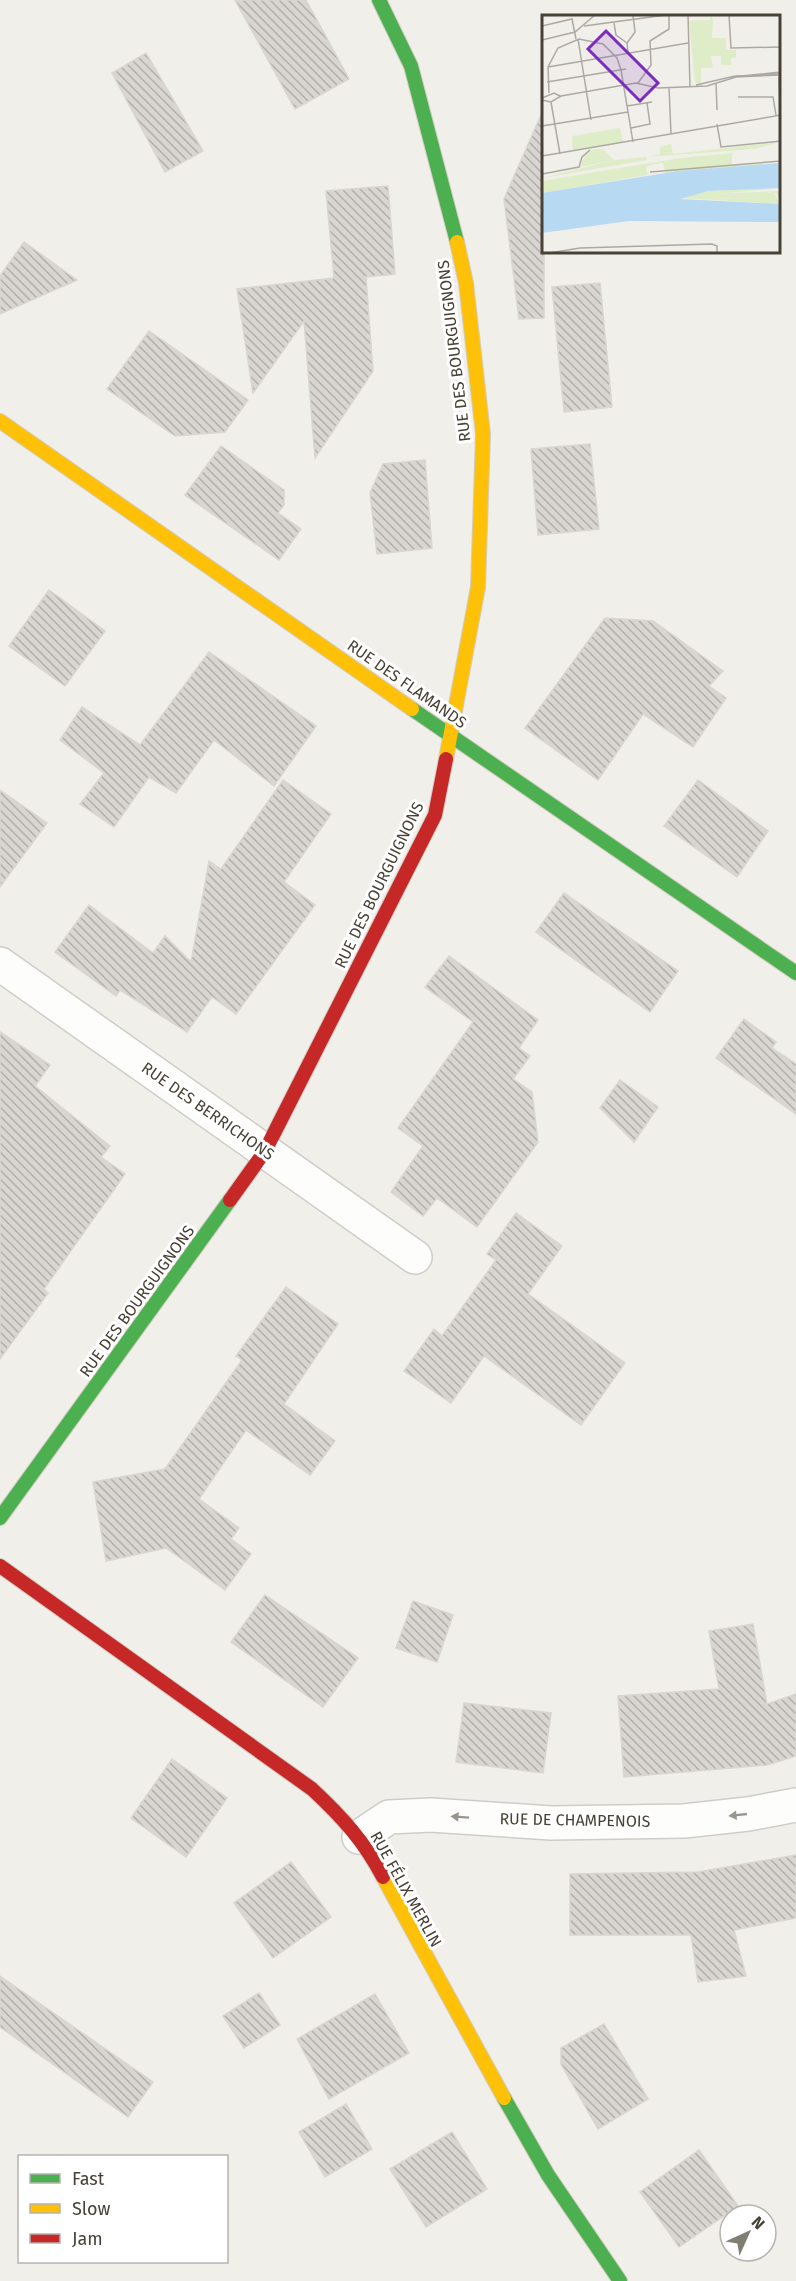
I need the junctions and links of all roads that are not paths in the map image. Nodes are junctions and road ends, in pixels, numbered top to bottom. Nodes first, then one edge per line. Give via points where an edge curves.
1 (378, 0) edge
2 (0, 421) edge
3 (450, 735) junction
4 (0, 964) edge
5 (794, 967) edge
6 (265, 1151) junction
7 (415, 1257) dead end
8 (0, 1518) edge
9 (0, 1566) edge
10 (796, 1805) edge
11 (358, 1837) junction
12 (620, 2281) edge

1 - 3 street, RUE DES BOURGUIGNONS via 411,66 452,217 466,283 483,434 478,587
2 - 3 street, RUE DES FLAMANDS
3 - 5 street, RUE DES FLAMANDS
3 - 6 street, RUE DES BOURGUIGNONS via 435,815
4 - 6 street, RUE DES BERRICHONS
6 - 7 street, RUE DES BERRICHONS
6 - 8 street, RUE DES BOURGUIGNONS
9 - 11 street, RUE FÉLIX MERLIN via 312,1789
10 -> 11 street, RUE DE CHAMPENOIS via 684,1821 551,1823 430,1815 389,1817
11 - 12 street, RUE FÉLIX MERLIN via 548,2175

